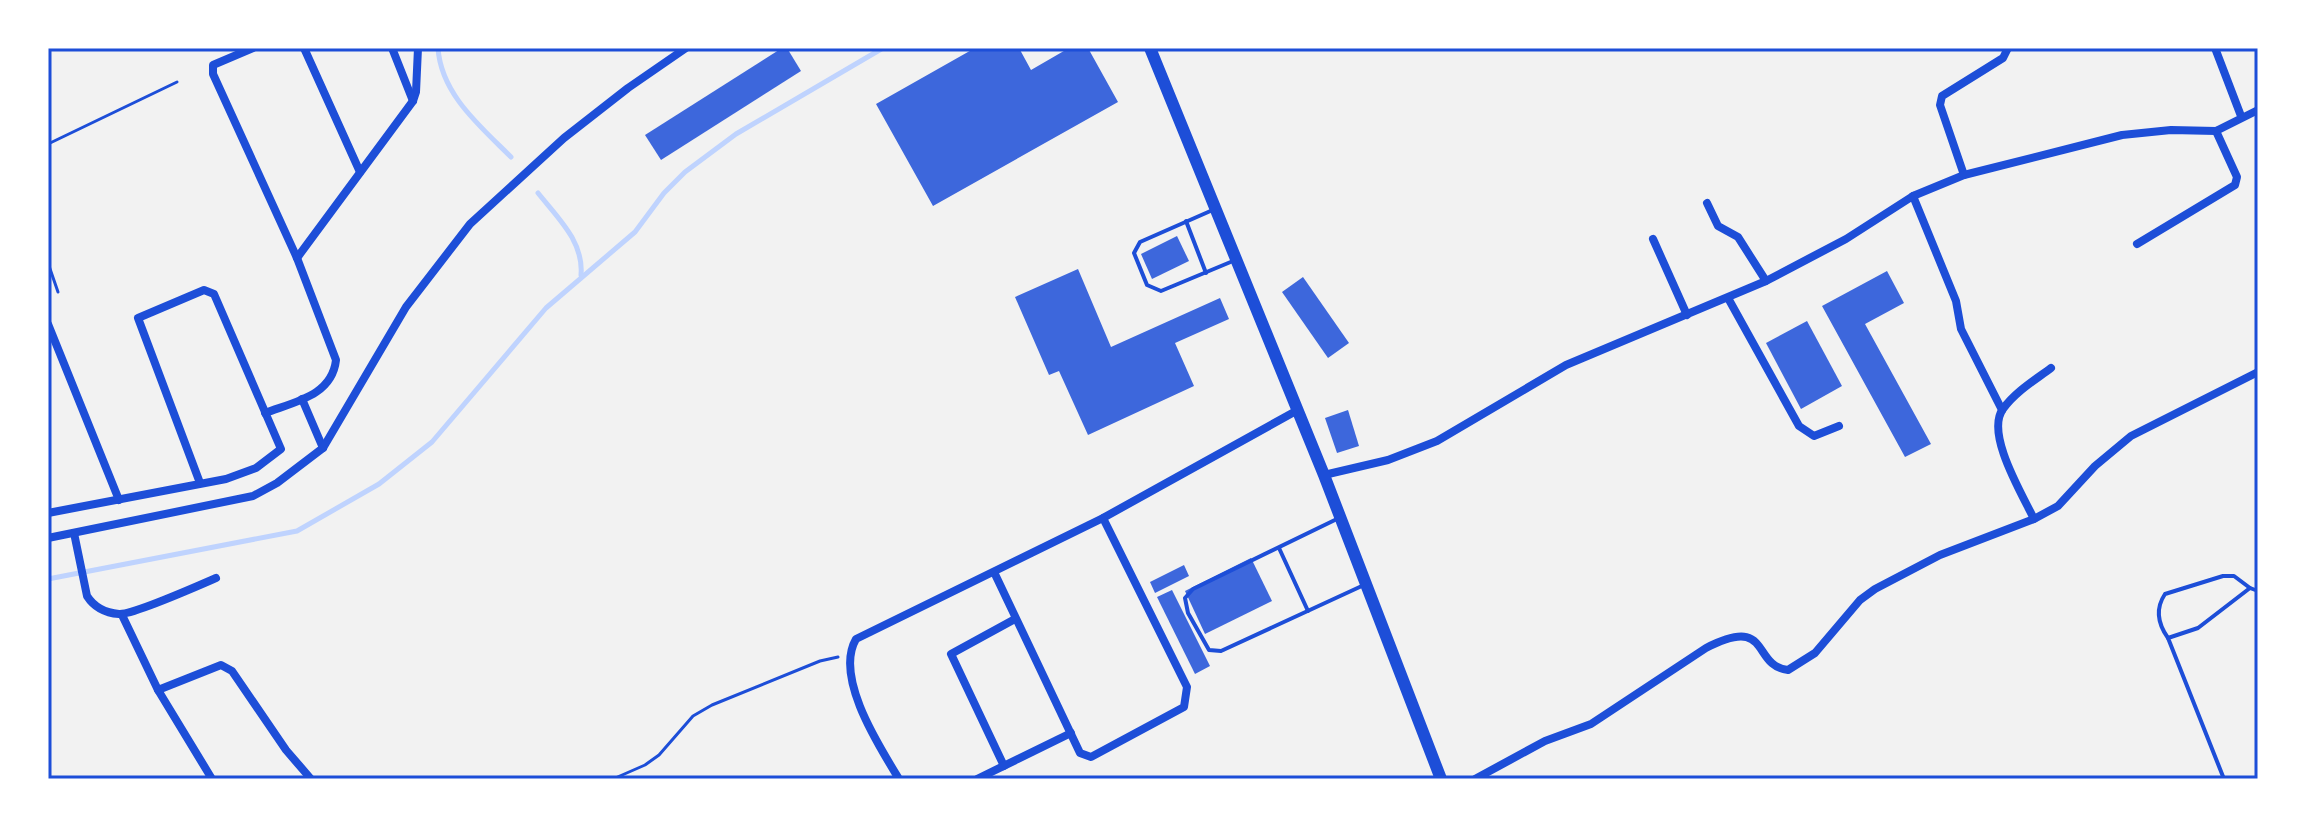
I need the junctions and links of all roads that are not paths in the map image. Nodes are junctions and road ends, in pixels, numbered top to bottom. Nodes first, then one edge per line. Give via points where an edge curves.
1 (253, 48) edge
2 (304, 48) edge
3 (392, 48) edge
4 (418, 48) edge
5 (686, 48) edge
6 (1150, 48) edge
7 (2008, 48) edge
8 (2215, 48) edge
9 (413, 101) junction
10 (2258, 110) edge
11 (2241, 116) junction
12 (2216, 131) junction
13 (360, 172) junction
14 (1964, 175) junction
15 (1913, 196) junction
16 (1707, 203) dead end
17 (1215, 209) junction
18 (1186, 221) junction
19 (1653, 239) dead end
20 (2137, 244) dead end
21 (297, 258) junction
22 (1235, 260) junction
23 (1206, 273) junction
24 (1766, 281) junction
25 (1728, 298) junction
26 (1687, 315) junction
27 (48, 324) edge
28 (2051, 368) dead end
29 (2258, 372) edge
30 (302, 399) junction
31 (2002, 410) junction
32 (1296, 411) junction
33 (265, 413) junction
34 (1839, 426) dead end
35 (323, 448) junction
36 (1324, 475) junction
37 (200, 483) junction
38 (119, 500) junction
39 (48, 513) edge
40 (1340, 517) junction
41 (1103, 518) junction
42 (2034, 519) junction
43 (74, 533) junction
44 (48, 538) edge
45 (1279, 547) junction
46 (994, 572) junction
47 (216, 578) dead end
48 (1366, 584) junction
49 (2250, 588) junction
50 (2258, 591) edge
51 (1308, 611) junction
52 (122, 615) junction
53 (1015, 619) junction
54 (2168, 638) junction
55 (158, 690) junction
56 (1071, 733) junction
57 (1004, 766) junction
58 (212, 779) edge
59 (311, 779) edge
60 (899, 779) edge
61 (977, 779) edge
62 (1441, 779) edge
63 (1475, 779) edge
64 (2224, 779) edge

1 - 21 street via 212,69
2 - 13 street
3 - 9 street
4 - 9 street
5 - 35 street via 564,138 470,224 406,307
6 - 17 main road
7 - 14 street via 2003,58 1942,96 1940,105
8 - 11 street
9 - 13 street
10 - 11 street
11 - 12 street
12 - 14 street via 2122,135
12 - 20 street via 2237,177 2235,185
13 - 21 street
14 - 15 street
15 - 24 street
15 - 31 street via 1956,301 1961,329
16 - 24 street via 1718,226 1738,237
17 - 18 lane
17 - 22 main road
18 - 23 lane
18 - 23 lane via 1140,242 1134,253 1147,285 1155,290
19 - 26 street
21 - 30 street via 336,360 328,385
22 - 23 lane
22 - 32 main road
24 - 25 street
25 - 26 street
25 - 34 street via 1799,426 1814,436
26 - 36 street via 1566,365 1437,441 1388,460
27 - 38 street
28 - 31 street
29 - 42 street via 2131,436 2058,506
30 - 33 street
30 - 35 street
31 - 42 street via 1998,438
32 - 36 main road
32 - 41 street
33 - 37 street via 281,449 245,473
33 - 37 street via 214,294 204,290 138,318
35 - 43 street via 253,496
36 - 40 main road
37 - 38 street
38 - 39 street
40 - 45 lane
40 - 48 main road
41 - 46 street
41 - 56 street via 1187,687 1187,703 1091,757 1080,753
42 - 63 street via 1940,555 1875,589 1815,653 1788,670 1780,669 1745,636 1725,638 1591,724 1545,741
43 - 44 street
43 - 52 street via 87,596 100,609
45 - 51 lane
45 - 51 lane via 1187,594 1188,613 1209,650 1221,651
46 - 53 street
46 - 60 street via 853,643 850,677
47 - 52 street
48 - 51 lane
48 - 62 main road
49 - 50 lane
49 - 54 lane via 2198,628
49 - 54 lane via 2234,576 2223,576 2165,594 2159,618
52 - 55 street
53 - 56 street
53 - 57 street via 951,654
54 - 64 lane
55 - 58 street
55 - 59 street via 221,665 232,671
56 - 57 street
57 - 61 street

